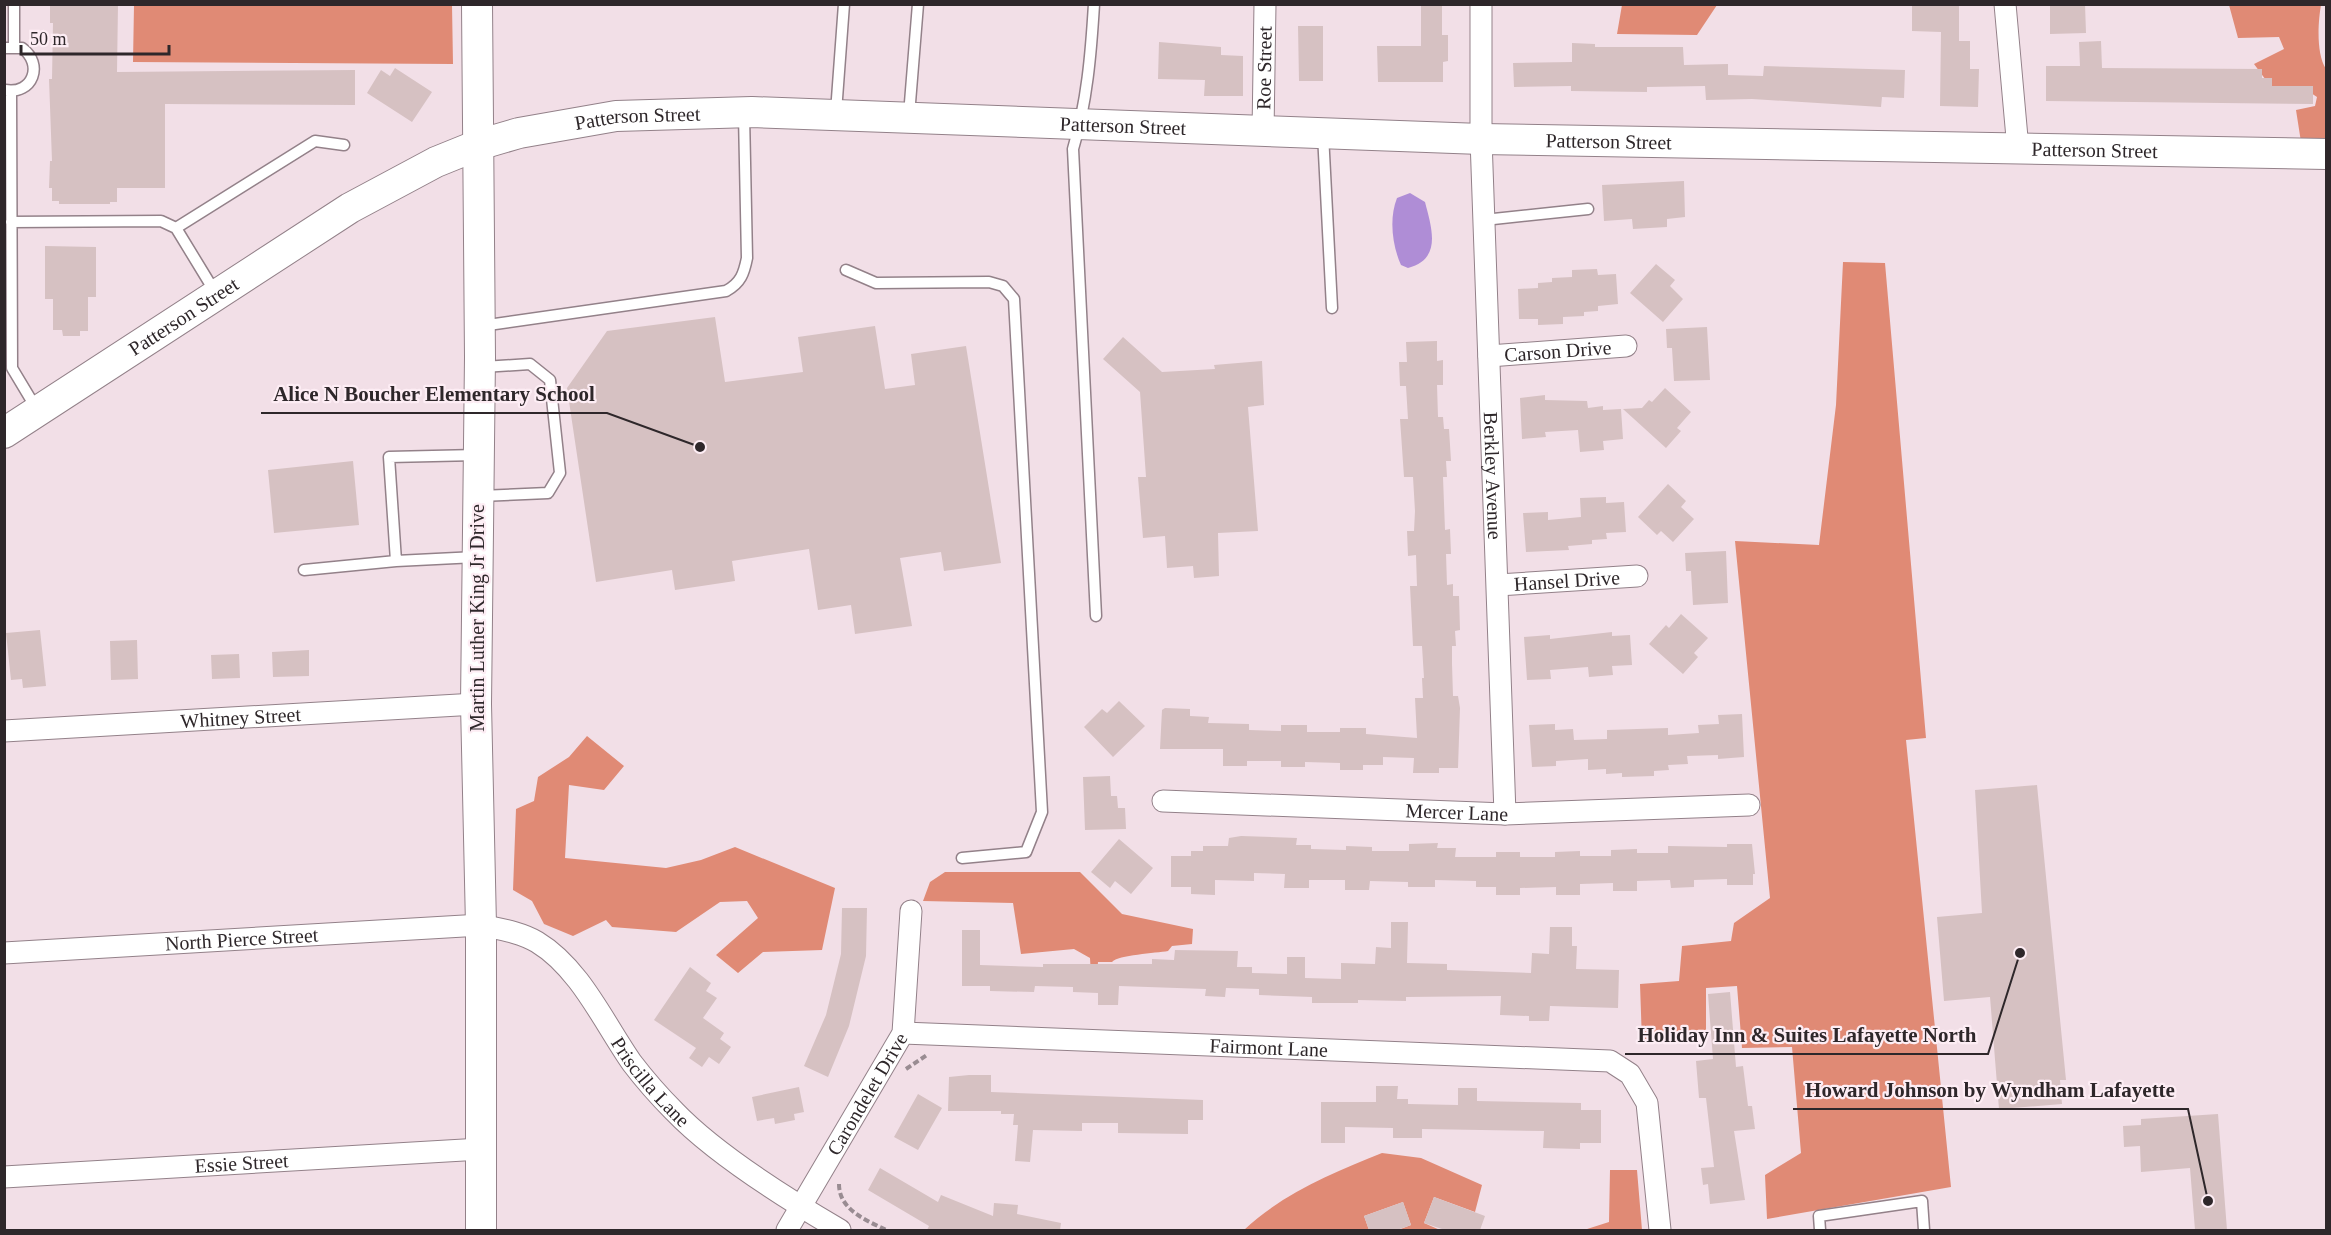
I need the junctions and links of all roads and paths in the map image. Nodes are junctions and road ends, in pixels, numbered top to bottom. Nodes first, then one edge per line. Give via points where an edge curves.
1 (14, 4) edge
2 (477, 4) edge
3 (844, 4) edge
4 (918, 4) edge
5 (1094, 4) edge
6 (1265, 4) edge
7 (1481, 4) edge
8 (2005, 4) edge
9 (9, 47) edge
10 (8, 91) edge
11 (744, 112) junction
12 (836, 115) junction
13 (909, 118) junction
14 (1081, 123) junction
15 (1263, 132) junction
16 (1323, 134) junction
17 (1481, 139) junction
18 (344, 145) dead end
19 (478, 145) junction
20 (2018, 149) junction
21 (2326, 154) edge
22 (1588, 209) dead end
23 (1484, 220) junction
24 (11, 222) junction
25 (176, 228) junction
26 (846, 270) dead end
27 (217, 295) junction
28 (1332, 308) dead end
29 (479, 327) junction
30 (1626, 346) dead end
31 (1489, 356) junction
32 (479, 367) junction
33 (38, 412) junction
34 (4, 433) edge
35 (478, 455) junction
36 (477, 496) junction
37 (476, 557) junction
38 (396, 561) junction
39 (304, 570) dead end
40 (1637, 576) dead end
41 (1498, 585) junction
42 (1096, 616) dead end
43 (476, 704) junction
44 (4, 731) edge
45 (1163, 801) dead end
46 (1749, 805) dead end
47 (1505, 814) junction
48 (962, 858) dead end
49 (911, 911) dead end
50 (480, 925) junction
51 (4, 953) edge
52 (903, 1033) junction
53 (935, 1054) dead end
54 (903, 1075) dead end
55 (481, 1149) junction
56 (842, 1176) dead end
57 (4, 1177) edge
58 (801, 1208) junction
59 (481, 1230) edge
60 (787, 1230) edge
61 (840, 1230) edge
62 (886, 1230) edge
63 (1660, 1230) edge
64 (1820, 1230) edge
65 (1924, 1230) edge

1 - 9 lane
2 - 19 street, Martin Luther King Jr Drive
3 - 12 lane
4 - 13 lane
5 - 14 lane
6 - 15 street, Roe Street
7 - 17 street, Berkley Avenue
8 - 20 street
9 - 10 lane via 28,52 35,67 25,87
10 - 24 lane
11 - 12 street, Patterson Street
11 - 19 street, Patterson Street via 616,116 519,133
11 - 29 lane via 747,258 736,285 726,291
12 - 13 street, Patterson Street
13 - 14 street, Patterson Street
14 - 15 street, Patterson Street
14 - 42 lane via 1073,149
15 - 16 street, Patterson Street
16 - 17 street, Patterson Street
16 - 28 lane
17 - 20 street, Patterson Street
17 - 23 street, Berkley Avenue
18 - 25 lane via 315,141
19 - 27 street, Patterson Street via 436,162 350,208
19 - 29 street, Martin Luther King Jr Drive
20 - 21 street, Patterson Street
22 - 23 lane
23 - 31 street, Berkley Avenue
24 - 25 lane via 161,221
24 - 33 lane via 12,368
25 - 27 lane
26 - 48 lane via 876,284 989,282 1003,286 1014,299 1042,812 1026,852
27 - 33 street, Patterson Street
29 - 32 street, Martin Luther King Jr Drive
30 - 31 street, Carson Drive
31 - 41 street, Berkley Avenue
32 - 35 street, Martin Luther King Jr Drive
32 - 36 lane via 530,364 550,380 560,473 548,493
33 - 34 street, Patterson Street
35 - 36 street, Martin Luther King Jr Drive
35 - 38 lane via 389,457
36 - 37 street, Martin Luther King Jr Drive
37 - 38 lane
37 - 43 street, Martin Luther King Jr Drive
38 - 39 lane
40 - 41 street, Hansel Drive
41 - 47 street, Berkley Avenue
43 - 44 street, Whitney Street
43 - 50 street, Martin Luther King Jr Drive
45 - 47 street, Mercer Lane
46 - 47 street, Mercer Lane
49 - 52 street, Carondelet Drive
50 - 51 street, North Pierce Street
50 - 55 street, Martin Luther King Jr Drive
50 - 58 street, Priscilla Lane via 523,935 555,957 579,983 634,1065 675,1113
52 - 58 street, Carondelet Drive
52 - 63 street, Fairmont Lane via 1600,1059 1618,1064 1630,1074 1638,1083 1650,1113
53 - 54 path via 923,1056
55 - 57 street, Essie Street
55 - 59 street, Martin Luther King Jr Drive
56 - 62 path via 839,1195 846,1206
58 - 60 street, Carondelet Drive
58 - 61 street, Priscilla Lane
64 - 65 lane via 1819,1216 1922,1201

